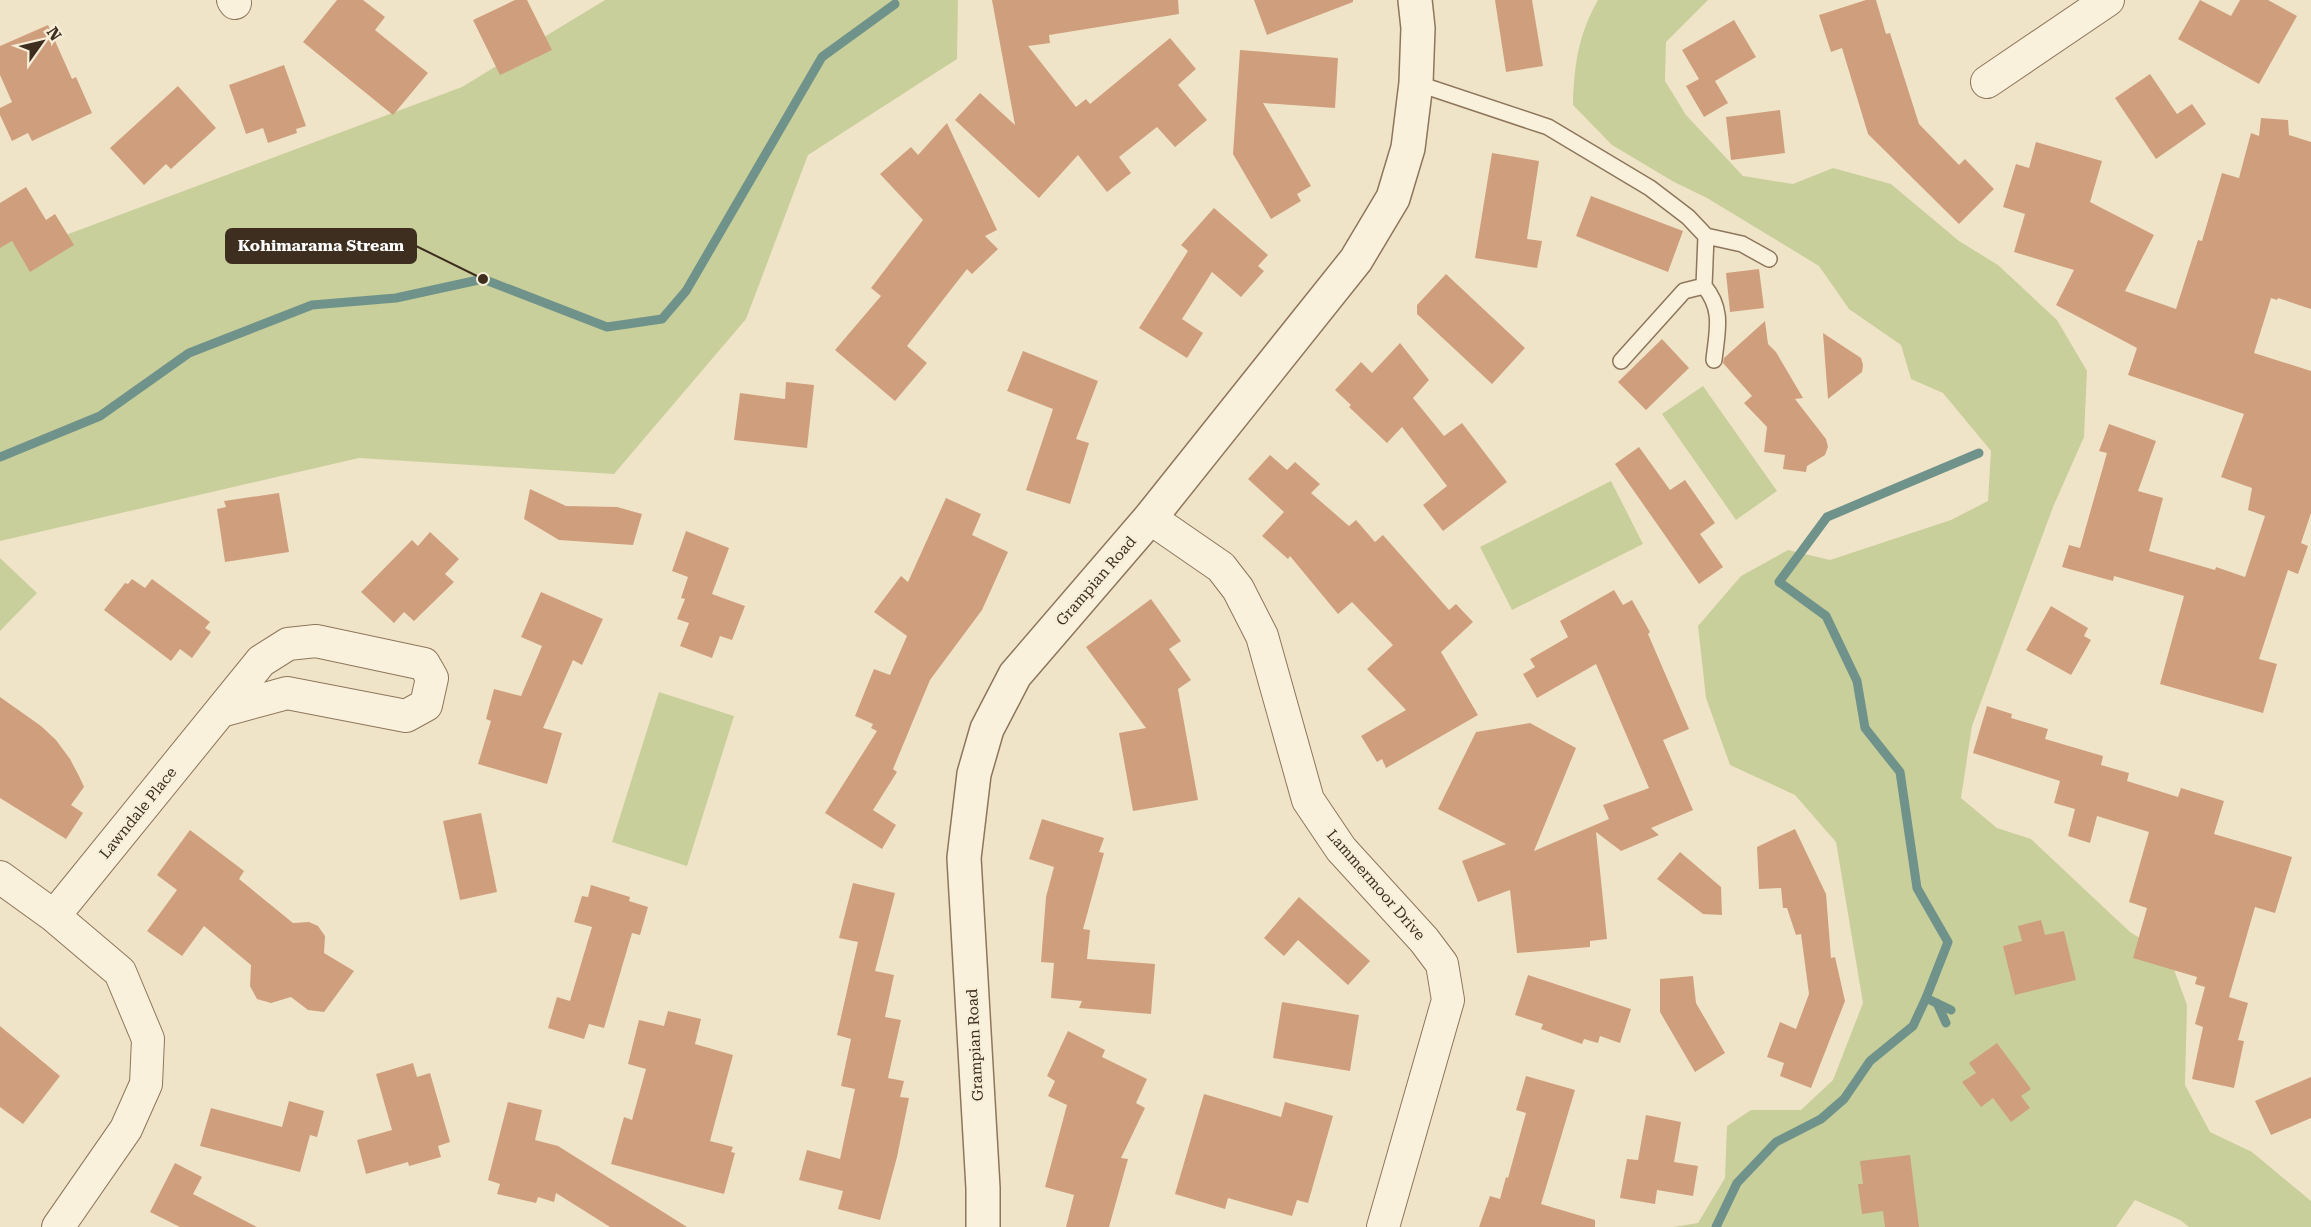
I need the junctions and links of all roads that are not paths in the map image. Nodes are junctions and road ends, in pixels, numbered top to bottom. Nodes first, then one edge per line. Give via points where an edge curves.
1 (1415, 0) edge
2 (2108, 0) edge
3 (1987, 82) dead end
4 (1416, 83) junction
5 (1706, 236) junction
6 (1769, 259) dead end
7 (1704, 286) junction
8 (1714, 360) dead end
9 (1621, 361) dead end
10 (1150, 518) junction
11 (221, 711) junction
12 (0, 877) edge
13 (54, 916) junction
14 (58, 1227) edge
15 (983, 1227) edge
16 (1383, 1227) edge

1 - 4 street, Grampian Road
2 - 3 street
4 - 5 lane via 1548,127 1650,188
4 - 10 street, Grampian Road via 1408,148 1393,198 1356,260
5 - 6 lane via 1742,244
5 - 7 lane
7 - 8 lane via 1714,298 1718,316
7 - 9 lane via 1684,291
10 - 15 street, Grampian Road via 1015,675 987,729 974,774 964,858
10 - 16 street, Lammermoor Drive via 1221,567 1238,589 1262,636 1308,800 1341,849 1442,964 1448,1000
11 - 11 street, Lawndale Place via 287,693 406,716 426,705 432,678 424,664 316,641 288,644 261,661
11 - 13 street, Lawndale Place
12 - 13 street
13 - 14 street via 120,972 148,1039 146,1084 126,1129

